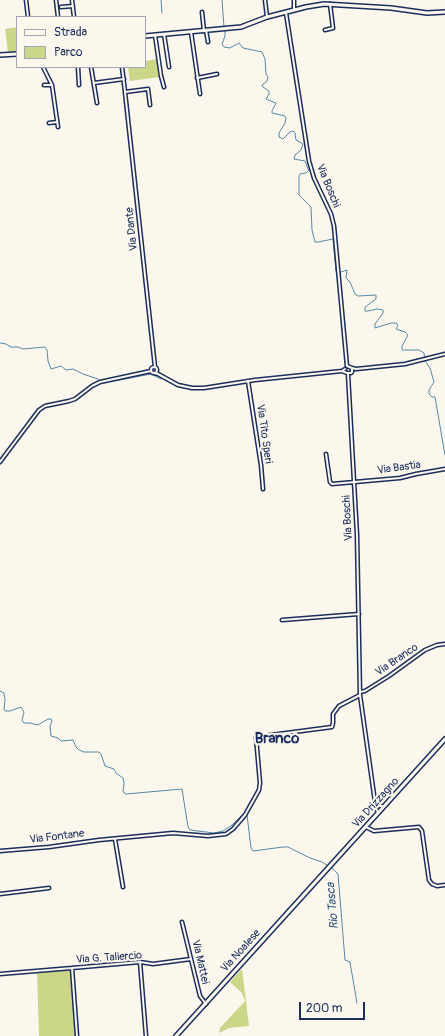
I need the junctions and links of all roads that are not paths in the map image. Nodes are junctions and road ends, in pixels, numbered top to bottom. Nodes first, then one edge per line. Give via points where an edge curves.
1 (26, 0) edge
2 (56, 0) edge
3 (72, 0) edge
4 (265, 0) edge
5 (294, 0) edge
6 (330, 4) junction
7 (73, 6) junction
8 (61, 7) dead end
9 (295, 10) junction
10 (202, 12) dead end
11 (286, 12) junction
12 (445, 12) edge
13 (28, 16) edge
14 (58, 16) edge
15 (74, 16) edge
16 (267, 17) junction
17 (205, 30) junction
18 (325, 30) dead end
19 (191, 32) junction
20 (164, 34) junction
21 (155, 35) junction
22 (146, 36) edge
23 (208, 42) dead end
24 (16, 54) edge
25 (0, 55) edge
26 (169, 67) dead end
27 (43, 68) edge
28 (78, 68) edge
29 (92, 68) edge
30 (122, 68) edge
31 (217, 74) dead end
32 (197, 78) junction
33 (124, 79) junction
34 (94, 83) junction
35 (52, 84) junction
36 (44, 85) dead end
37 (79, 85) dead end
38 (164, 87) dead end
39 (125, 92) junction
40 (200, 94) dead end
41 (96, 104) dead end
42 (150, 105) dead end
43 (57, 122) junction
44 (49, 123) dead end
45 (58, 127) dead end
46 (445, 354) edge
47 (155, 364) junction
48 (347, 366) junction
49 (152, 368) junction
50 (352, 368) junction
51 (156, 369) junction
52 (356, 369) junction
53 (343, 370) junction
54 (151, 371) junction
55 (352, 372) junction
56 (154, 373) junction
57 (158, 374) junction
58 (348, 374) junction
59 (248, 381) junction
60 (326, 454) dead end
61 (0, 462) edge
62 (445, 469) edge
63 (355, 483) junction
64 (263, 489) dead end
65 (359, 614) junction
66 (282, 620) dead end
67 (445, 644) edge
68 (360, 692) junction
69 (360, 695) junction
70 (445, 739) edge
71 (376, 801) junction
72 (377, 804) junction
73 (385, 806) junction
74 (376, 809) junction
75 (379, 813) junction
76 (373, 819) junction
77 (366, 827) junction
78 (115, 838) junction
79 (0, 851) edge
80 (320, 878) joint
81 (445, 885) edge
82 (123, 887) dead end
83 (49, 888) dead end
84 (0, 894) edge
85 (182, 922) dead end
86 (191, 959) junction
87 (140, 962) junction
88 (72, 968) junction
89 (0, 974) edge
90 (206, 1004) junction
91 (77, 1036) edge
92 (146, 1036) edge
93 (176, 1036) edge

1 - 13 street
2 - 14 street
3 - 7 street
4 - 16 street
5 - 9 street
6 - 9 main road
6 - 12 main road via 427,13
6 - 18 street via 333,28
7 - 8 street
7 - 15 street
9 - 11 main road
10 - 17 street
11 - 16 main road
11 - 48 street, Via Boschi via 309,161 334,226
16 - 17 main road via 241,27
17 - 19 main road
17 - 23 street
19 - 20 main road
19 - 32 street
20 - 21 main road
20 - 26 street
21 - 22 main road
21 - 38 street
24 - 25 main road
27 - 35 street
28 - 37 street
29 - 34 street
30 - 33 street, Via Dante
31 - 32 street
32 - 40 street
33 - 34 street
33 - 39 street, Via Dante
34 - 41 street
35 - 36 street
35 - 43 street
39 - 42 street via 148,89
39 - 47 street, Via Dante
43 - 44 street
43 - 45 street
46 - 52 street via 404,364
47 - 49 street
47 - 51 street, Via Dante
48 - 50 street
48 - 53 street
49 - 51 street
49 - 54 street
50 - 52 street
50 - 55 street
51 - 56 street
51 - 57 street
52 - 55 street
53 - 58 street
53 - 59 street
54 - 56 street
54 - 61 street via 100,382 75,399 45,406 39,410
55 - 58 street
56 - 57 street
57 - 59 street via 178,385 192,388 210,388
58 - 63 street, Via Boschi
59 - 64 street, Via Tito Speri
60 - 63 street, Via Bastia via 330,482
62 - 63 street, Via Bastia
63 - 65 street, Via Boschi
65 - 66 street
65 - 68 street, Via Boschi
67 - 68 street, Via Branco via 425,650 383,680
68 - 69 street, Via Boschi
69 - 71 street, Via Boschi
69 - 78 street, Via Fontane via 339,706 333,714 332,727 256,737 260,787 258,794 245,815 232,829 222,835 183,833
70 - 73 main road, Via Drizzagno
71 - 72 street, Via Boschi
71 - 74 street, Via Boschi
72 - 73 street
72 - 75 street, Via Boschi
73 - 75 main road, Via Drizzagno
74 - 75 street
74 - 76 street, Via Boschi
75 - 76 main road, Via Drizzagno
76 - 77 main road, Via Drizzagno
77 - 80 main road, Via Drizzagno
77 - 81 street via 374,831 419,827 422,831 429,880 438,886
78 - 79 street, Via Fontane
78 - 82 street
80 - 90 main road, Via Noalese
83 - 84 street
85 - 86 street, Via Mattei
86 - 87 street, Via G. Taliercio via 153,964
86 - 90 street, Via Mattei via 200,996
87 - 88 street, Via G. Taliercio
87 - 92 street
88 - 89 street
88 - 91 street, Via G. Taliercio
90 - 93 main road, Via Noalese

